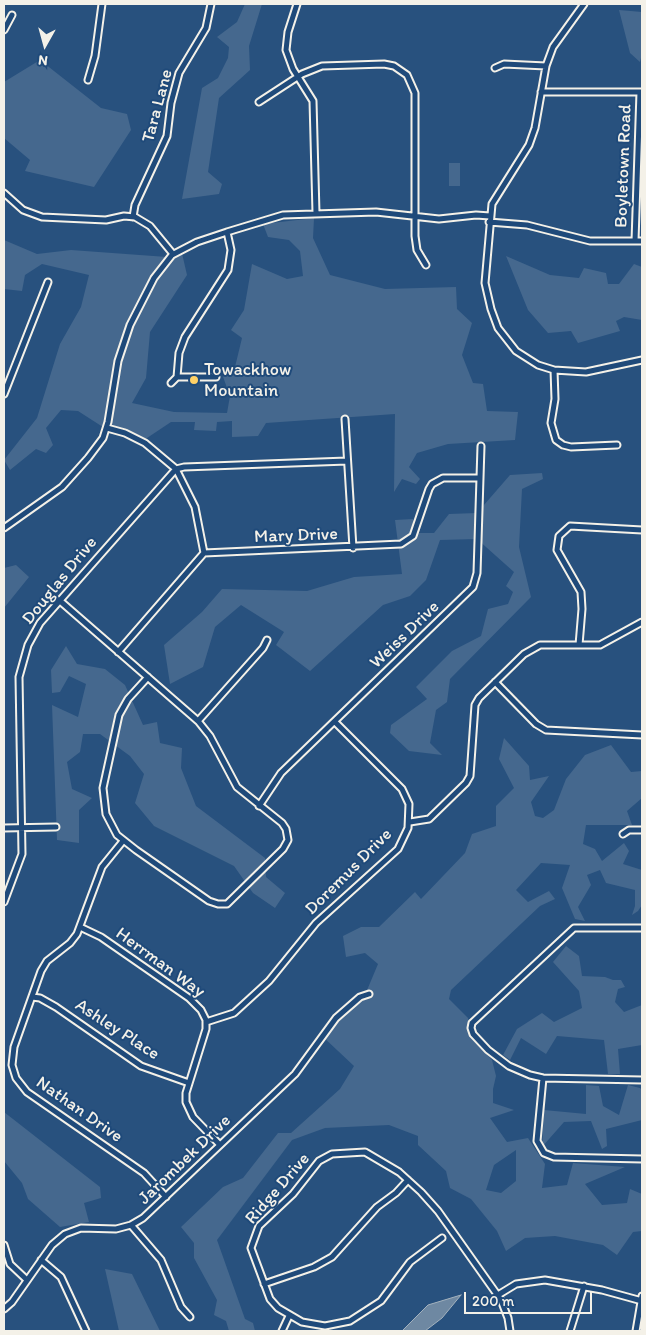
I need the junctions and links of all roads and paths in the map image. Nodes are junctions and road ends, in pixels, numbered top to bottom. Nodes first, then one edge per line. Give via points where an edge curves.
1 (102, 4) edge
2 (211, 4) edge
3 (297, 4) edge
4 (584, 4) edge
5 (12, 15) dead end
6 (4, 30) edge
7 (546, 66) junction
8 (495, 68) dead end
9 (298, 77) junction
10 (88, 80) dead end
11 (541, 92) junction
12 (641, 92) edge
13 (259, 102) dead end
14 (4, 193) edge
15 (316, 214) junction
16 (133, 216) junction
17 (490, 216) junction
18 (417, 217) junction
19 (490, 222) junction
20 (227, 232) junction
21 (642, 240) edge
22 (635, 241) junction
23 (173, 254) junction
24 (426, 265) dead end
25 (48, 282) dead end
26 (642, 360) edge
27 (554, 370) junction
28 (177, 377) junction
29 (216, 377) dead end
30 (171, 383) dead end
31 (4, 394) edge
32 (345, 419) dead end
33 (107, 428) junction
34 (617, 445) dead end
35 (481, 446) dead end
36 (347, 461) junction
37 (176, 469) junction
38 (480, 478) junction
39 (4, 528) edge
40 (642, 530) edge
41 (353, 548) junction
42 (204, 553) junction
43 (60, 600) junction
44 (642, 622) edge
45 (267, 640) dead end
46 (578, 645) junction
47 (118, 652) junction
48 (148, 677) junction
49 (495, 682) junction
50 (198, 721) junction
51 (335, 722) junction
52 (642, 735) edge
53 (259, 806) junction
54 (410, 822) junction
55 (56, 827) dead end
56 (4, 828) edge
57 (22, 828) junction
58 (642, 830) edge
59 (624, 834) dead end
60 (123, 841) junction
61 (4, 902) edge
62 (80, 928) junction
63 (642, 928) edge
64 (369, 994) dead end
65 (32, 997) junction
66 (206, 1022) junction
67 (543, 1078) junction
68 (642, 1080) edge
69 (189, 1084) junction
70 (220, 1146) junction
71 (642, 1159) edge
72 (408, 1180) junction
73 (166, 1197) junction
74 (131, 1225) junction
75 (442, 1238) dead end
76 (4, 1245) edge
77 (41, 1260) junction
78 (27, 1280) junction
79 (264, 1284) junction
80 (584, 1286) junction
81 (498, 1295) junction
82 (642, 1299) edge
83 (4, 1309) edge
84 (289, 1316) junction
85 (190, 1317) dead end
86 (343, 1324) junction
87 (86, 1331) edge
88 (282, 1331) edge
89 (345, 1331) edge
90 (510, 1331) edge
91 (570, 1331) edge
92 (636, 1331) edge

1 - 10 street via 95,56
2 - 16 street, Tara Lane via 206,28 179,73 167,136
3 - 9 street via 286,44 289,61
4 - 7 street via 558,37
5 - 6 street
7 - 8 street via 504,64
7 - 11 street
9 - 13 street
9 - 15 street via 313,101
9 - 18 street via 314,69 343,64 384,64 394,66 407,75 416,93
11 - 12 street
11 - 17 street via 529,145 496,194
12 - 22 street, Boyletown Road
14 - 16 street via 23,210 51,219 106,220
15 - 18 street via 376,212
15 - 20 street via 271,217
16 - 23 street via 150,226
17 - 18 street
17 - 19 street
18 - 24 street via 416,250
19 - 22 street via 534,227 590,241
19 - 27 street via 485,283 494,320 522,356
20 - 23 street
20 - 28 street via 231,250 228,270 184,337
21 - 22 street
23 - 33 street via 154,278 130,325 115,375
25 - 31 street
26 - 27 street via 592,372
27 - 34 street via 555,399 551,423 558,442 571,447
28 - 29 street
28 - 30 street
32 - 36 street
33 - 37 street via 140,440
33 - 39 street via 88,458 62,487
35 - 38 street, Weiss Drive
36 - 37 street
36 - 41 street
37 - 42 street via 195,507
37 - 43 street, Douglas Drive
38 - 41 street, Mary Drive via 442,478 432,484 413,536 407,542 396,546
38 - 51 street, Weiss Drive via 477,573 473,587
40 - 46 street via 570,526 559,536 557,550 581,592
41 - 42 street, Mary Drive
42 - 47 street
43 - 47 street
43 - 57 street, Douglas Drive via 33,634 19,677
44 - 46 street via 605,643
45 - 50 street
46 - 49 street via 534,647
47 - 48 street
48 - 50 street
48 - 60 street via 128,699 119,715 103,788 106,814 113,830
49 - 52 street via 546,730
49 - 54 street via 474,708 468,781 431,818 424,822
50 - 53 street via 210,736 236,787
51 - 53 street, Weiss Drive via 281,773
51 - 54 street, Doremus Drive via 402,789 409,804
53 - 60 street via 285,826 288,842 227,904 209,901
54 - 66 street, Doremus Drive via 398,849 316,923 269,981 234,1013
55 - 57 street
56 - 57 street
57 - 61 street, Douglas Drive via 21,860
58 - 59 street via 628,830
60 - 62 street via 102,867
62 - 65 street, Nathan Drive via 70,943 43,966
62 - 66 street, Herrman Way via 102,937 189,998 201,1010
63 - 67 street via 574,928 472,1023 473,1034 502,1061 519,1071
64 - 70 street, Jarombek Drive via 360,997 336,1018 295,1074
65 - 69 street, Ashley Place via 56,1007 141,1066
65 - 73 street, Nathan Drive via 12,1053 12,1068 19,1084 144,1173
66 - 69 street, Herrman Way via 205,1038
67 - 68 street
67 - 71 street via 537,1141 544,1153 554,1157
69 - 70 street, Herrman Way via 186,1099 190,1112
70 - 73 street, Jarombek Drive
72 - 79 street via 377,1207 332,1257 314,1267
72 - 79 street, Ridge Drive via 362,1151 322,1158 293,1194 256,1231 251,1251
72 - 81 street, Ridge Drive via 438,1211
73 - 74 street, Jarombek Drive
74 - 77 street, Jarombek Drive via 116,1229 81,1228 70,1231 58,1239
74 - 85 street via 161,1260 181,1307
75 - 86 street, Ridge Drive via 410,1262 381,1301
76 - 78 street via 10,1264
77 - 78 street, Jarombek Drive
77 - 87 street via 53,1268 64,1282
78 - 83 street, Jarombek Drive
79 - 84 street, Ridge Drive via 274,1304
80 - 81 street via 533,1281 516,1284
80 - 82 street
80 - 91 street
81 - 90 street, Ridge Drive via 506,1308
82 - 92 street
84 - 86 street, Ridge Drive via 313,1326
84 - 88 street
86 - 89 street

